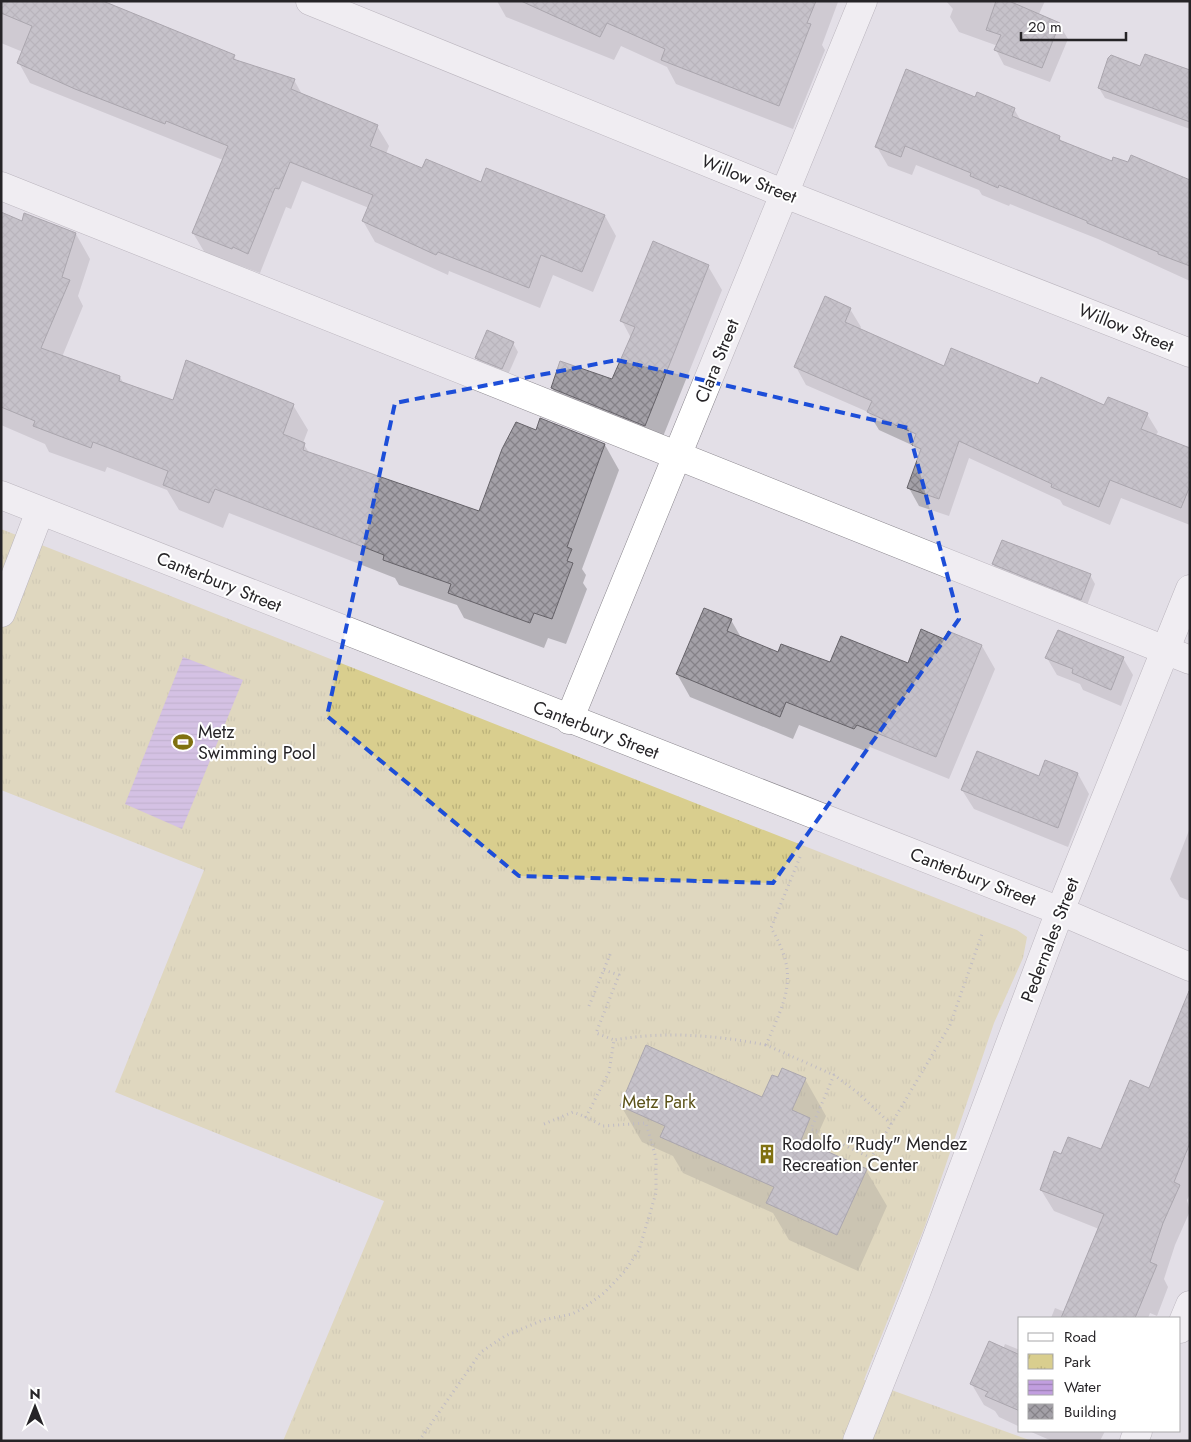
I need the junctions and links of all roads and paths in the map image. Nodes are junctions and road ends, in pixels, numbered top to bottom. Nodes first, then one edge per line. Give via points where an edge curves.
1 (310, 1) edge
2 (863, 1) edge
3 (1, 186) edge
4 (785, 194) junction
5 (1190, 353) edge
6 (679, 457) junction
7 (1, 495) edge
8 (40, 511) junction
9 (1190, 588) edge
10 (1, 613) edge
11 (1178, 655) edge
12 (570, 720) junction
13 (800, 857) dead end
14 (1060, 911) junction
15 (983, 931) dead end
16 (611, 952) dead end
17 (1190, 967) edge
18 (604, 970) junction
19 (589, 1006) dead end
20 (614, 1040) junction
21 (766, 1045) junction
22 (834, 1075) junction
23 (586, 1117) junction
24 (544, 1124) dead end
25 (891, 1124) junction
26 (1190, 1305) edge
27 (1181, 1327) edge
28 (419, 1441) edge
29 (857, 1441) edge

1 - 4 street, Willow Street
2 - 4 street, Clara Street
3 - 6 street
4 - 5 street, Willow Street
4 - 6 street, Clara Street
6 - 11 street
6 - 12 street, Clara Street
7 - 8 street, Canterbury Street
8 - 10 street
8 - 12 street, Canterbury Street
9 - 11 street, Pedernales Street
11 - 14 street, Pedernales Street
12 - 14 street, Canterbury Street
13 - 21 path via 771,928 788,964 788,983
14 - 17 street, Canterbury Street
14 - 29 street, Pedernales Street
15 - 25 path via 950,1025
16 - 18 path
18 - 19 path
18 - 20 path via 619,975 596,1033
20 - 21 path via 647,1034 696,1035
20 - 23 path via 609,1072
21 - 22 path
22 - 25 path
22 - 25 path via 811,1129 871,1158
23 - 24 path via 573,1112
23 - 28 path via 602,1126 646,1123 656,1158 656,1193 639,1250 604,1293 582,1309 543,1320 506,1336 481,1352
26 - 27 street

